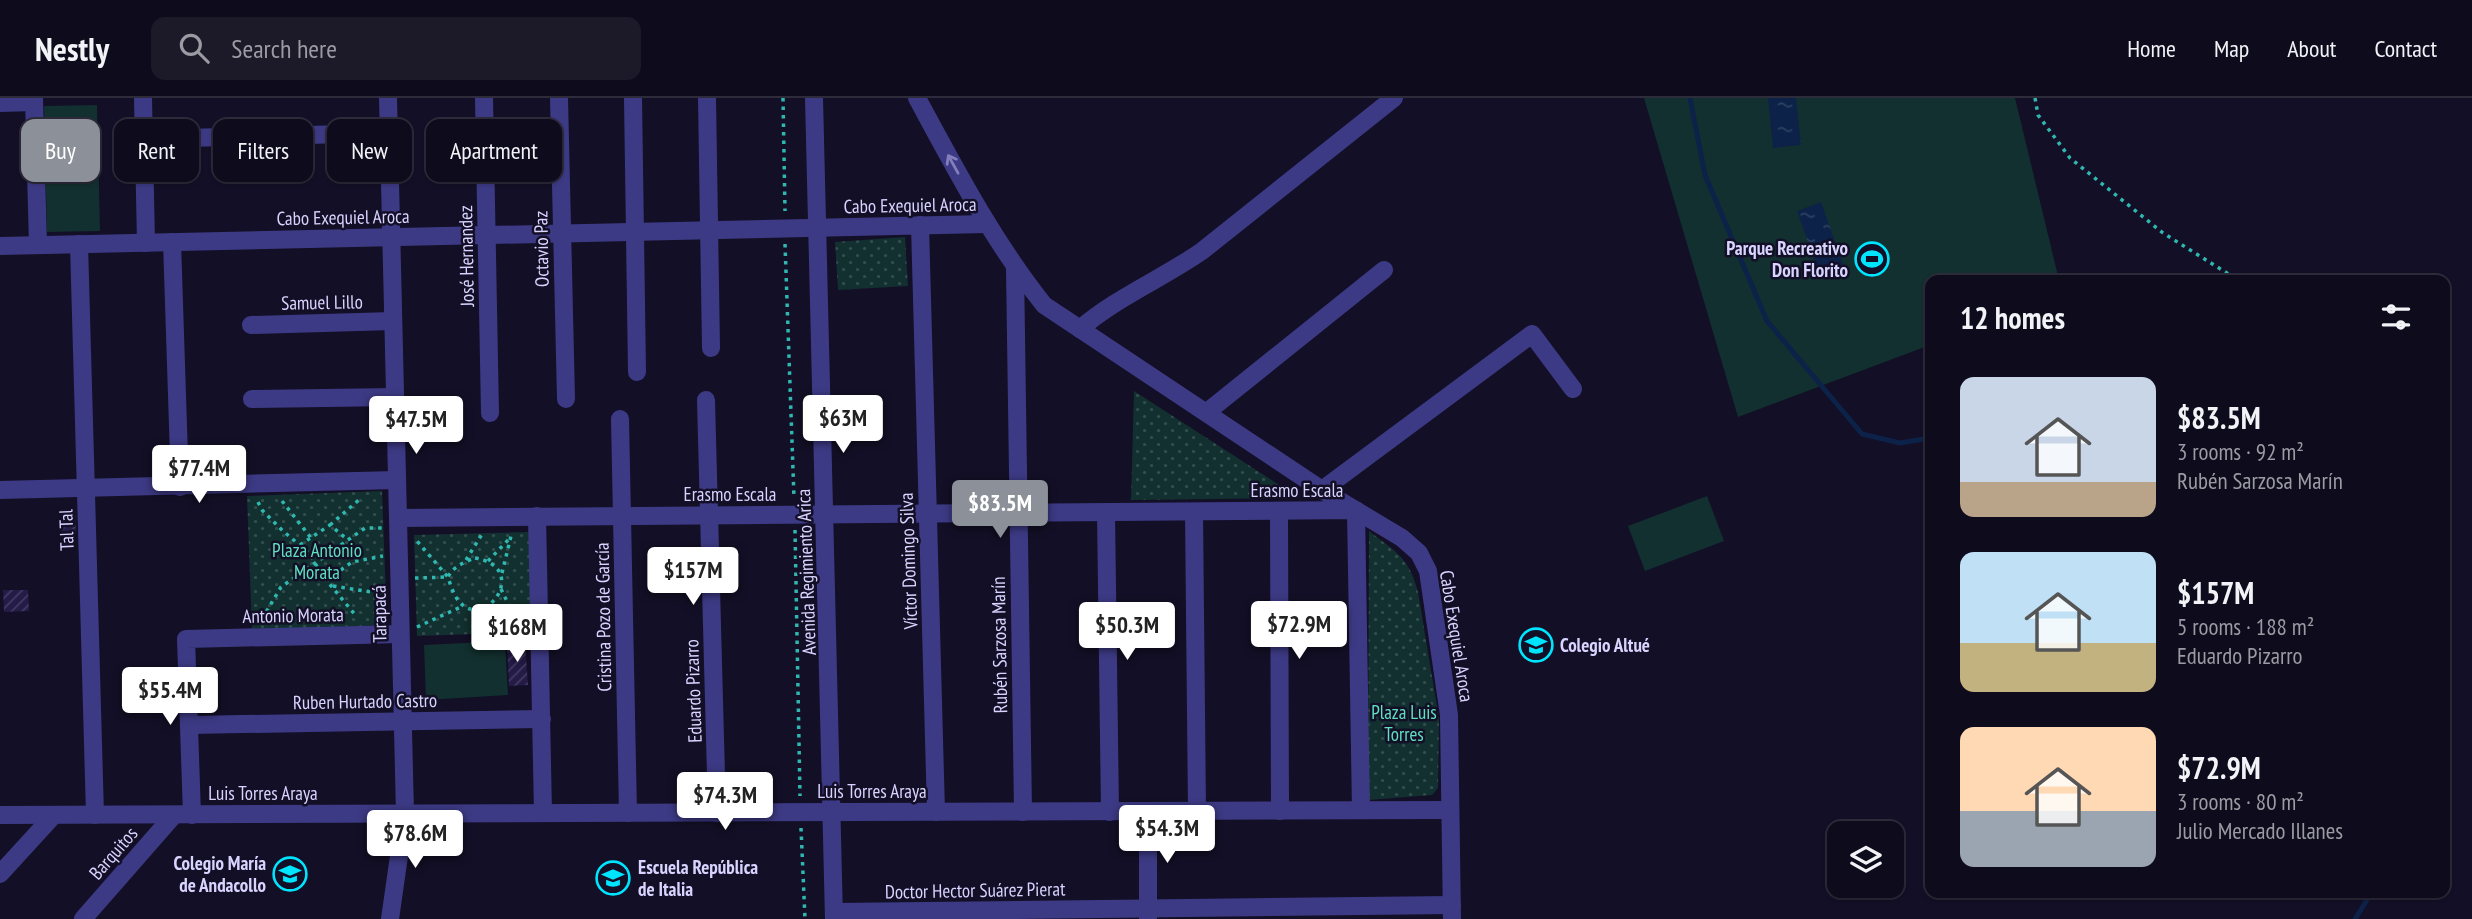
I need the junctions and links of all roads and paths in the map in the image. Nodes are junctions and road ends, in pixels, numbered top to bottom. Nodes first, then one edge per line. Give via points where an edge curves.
1 (143, 98) edge
2 (388, 98) edge
3 (484, 98) edge
4 (559, 98) edge
5 (633, 98) edge
6 (707, 98) edge
7 (814, 98) edge
8 (917, 98) edge
9 (1394, 98) edge
10 (2035, 98) edge
11 (34, 100) edge
12 (0, 103) edge
13 (144, 119) edge
14 (389, 119) edge
15 (327, 135) edge
16 (199, 138) edge
17 (145, 182) edge
18 (390, 182) edge
19 (986, 224) junction
20 (920, 225) junction
21 (818, 227) junction
22 (709, 230) junction
23 (635, 232) junction
24 (562, 233) junction
25 (486, 235) junction
26 (392, 237) junction
27 (172, 242) junction
28 (146, 243) junction
29 (79, 244) junction
30 (38, 245) junction
31 (0, 246) edge
32 (1015, 268) junction
33 (1384, 270) dead end
34 (2230, 275) edge
35 (393, 321) junction
36 (251, 325) dead end
37 (1080, 329) junction
38 (711, 348) dead end
39 (638, 372) dead end
40 (1573, 388) dead end
41 (395, 397) junction
42 (252, 399) dead end
43 (566, 399) dead end
44 (706, 400) dead end
45 (1207, 412) junction
46 (490, 413) dead end
47 (621, 419) dead end
48 (253, 484) junction
49 (277, 484) junction
50 (180, 487) junction
51 (86, 488) junction
52 (397, 489) junction
53 (1322, 490) junction
54 (0, 491) edge
55 (1356, 510) junction
56 (1279, 511) junction
57 (1106, 512) junction
58 (1194, 512) junction
59 (928, 513) junction
60 (1018, 513) junction
61 (825, 514) junction
62 (710, 515) junction
63 (537, 516) junction
64 (622, 516) junction
65 (493, 517) junction
66 (398, 523) junction
67 (330, 525) junction
68 (511, 536) junction
69 (311, 538) junction
70 (348, 540) junction
71 (300, 545) junction
72 (398, 555) junction
73 (488, 561) junction
74 (315, 562) junction
75 (465, 562) junction
76 (501, 575) junction
77 (448, 577) junction
78 (326, 580) junction
79 (331, 586) junction
80 (400, 587) junction
81 (501, 589) junction
82 (463, 606) junction
83 (488, 607) junction
84 (518, 624) junction
85 (539, 624) junction
86 (400, 634) junction
87 (372, 635) junction
88 (261, 637) junction
89 (542, 719) junction
90 (402, 721) junction
91 (189, 725) junction
92 (1361, 810) junction
93 (1450, 810) junction
94 (1110, 811) junction
95 (1148, 811) junction
96 (1197, 811) junction
97 (1280, 811) junction
98 (936, 812) junction
99 (1023, 812) junction
100 (543, 813) junction
101 (628, 813) junction
102 (717, 813) junction
103 (833, 813) junction
104 (404, 814) junction
105 (0, 815) edge
106 (54, 815) junction
107 (95, 815) junction
108 (183, 815) junction
109 (0, 874) edge
110 (1452, 912) edge
111 (1148, 914) edge
112 (834, 916) edge
113 (83, 919) edge
114 (390, 919) edge

1 - 13 street
2 - 14 street, Tarapacá
3 - 25 street, José Hernandez
4 - 24 street, Octavio Paz
5 - 23 street
6 - 22 street
7 - 21 street, Avenida Regimiento Arica
19 -> 8 street
9 - 37 street via 1179,268 1118,300
10 - 34 path via 2038,115 2070,158 2163,233
11 - 12 street
11 - 30 street
15 - 16 street
17 - 28 street
18 - 26 street, Tarapacá
19 - 20 street, Cabo Exequiel Aroca
19 - 32 street, Cabo Exequiel Aroca
20 - 21 street, Cabo Exequiel Aroca
20 - 59 street, Víctor Domingo Silva
21 - 22 street, Cabo Exequiel Aroca
21 - 61 street, Avenida Regimiento Arica
22 - 23 street, Cabo Exequiel Aroca
22 - 38 street
23 - 24 street, Cabo Exequiel Aroca
23 - 39 street
24 - 25 street, Cabo Exequiel Aroca
24 - 43 street, Octavio Paz
25 - 26 street, Cabo Exequiel Aroca
25 - 46 street, José Hernandez
26 - 27 street, Cabo Exequiel Aroca
26 - 35 street, Tarapacá
27 - 28 street, Cabo Exequiel Aroca
27 - 50 street
28 - 29 street, Cabo Exequiel Aroca
29 - 30 street, Cabo Exequiel Aroca
29 - 51 street, Tal Tal
30 - 31 street, Cabo Exequiel Aroca
32 - 37 street, Cabo Exequiel Aroca via 1044,305
32 - 60 street, Rubén Sarzosa Marín
33 - 45 street
35 - 36 street, Samuel Lillo
35 - 41 street, Tarapacá
37 - 45 street, Cabo Exequiel Aroca
40 - 53 street via 1532,334
41 - 42 street
41 - 52 street, Tarapacá
44 - 62 street, Eduardo Pizarro
45 - 53 street, Cabo Exequiel Aroca
47 - 64 street, Cristina Pozo de García
48 - 49 street
48 - 50 street
48 - 71 path via 262,510
49 - 52 street
49 - 69 path via 277,495
50 - 51 street
51 - 54 street
51 - 107 street, Tal Tal
52 - 66 street, Tarapacá
52 - 67 path via 359,499
53 - 55 street, Cabo Exequiel Aroca
55 - 56 street, Erasmo Escala
55 - 92 street
55 - 93 street, Cabo Exequiel Aroca via 1411,544 1428,571 1449,715
56 - 58 street, Erasmo Escala
56 - 97 street
57 - 58 street, Erasmo Escala
57 - 60 street, Erasmo Escala
57 - 94 street
58 - 96 street
59 - 60 street, Erasmo Escala
59 - 61 street, Erasmo Escala
59 - 98 street, Víctor Domingo Silva
60 - 99 street, Rubén Sarzosa Marín
61 - 62 street, Erasmo Escala
61 - 103 street, Avenida Regimiento Arica
62 - 64 street, Erasmo Escala
62 - 102 street, Eduardo Pizarro
63 - 64 street, Erasmo Escala
63 - 65 street, Erasmo Escala
63 - 68 path
63 - 85 street
64 - 101 street, Cristina Pozo de García
65 - 66 street, Erasmo Escala
65 - 75 path
66 - 70 path via 365,528
66 - 72 street, Tarapacá
66 - 77 path
67 - 69 path
67 - 70 path
68 - 73 path
68 - 76 path
69 - 71 path
70 - 74 path
71 - 74 path
72 - 78 path via 352,562
72 - 80 street, Tarapacá
73 - 75 path via 475,558
73 - 76 path
74 - 78 path
74 - 88 path via 281,587 262,619
75 - 77 path
76 - 81 path
77 - 80 path
77 - 82 path
78 - 79 path
79 - 80 path
79 - 87 path
80 - 86 street, Tarapacá
81 - 83 path
81 - 84 path
82 - 83 path via 472,610
82 - 86 path
83 - 84 path
84 - 85 path
85 - 89 street
86 - 87 street, Antonio Morata
86 - 90 street, Tarapacá
87 - 88 street, Antonio Morata
88 - 91 street, Antonio Morata via 186,639
89 - 90 street, Ruben Hurtado Castro
89 - 100 street
90 - 91 street, Ruben Hurtado Castro
90 - 104 street, Tarapacá
91 - 108 street
92 - 93 street, Luis Torres Araya
92 - 97 street, Luis Torres Araya
93 - 110 street, Cabo Exequiel Aroca
94 - 95 street, Luis Torres Araya
94 - 99 street, Luis Torres Araya
95 - 96 street, Luis Torres Araya
95 - 111 street
96 - 97 street, Luis Torres Araya
98 - 99 street, Luis Torres Araya
98 - 103 street, Luis Torres Araya
100 - 101 street, Luis Torres Araya
100 - 104 street, Luis Torres Araya
101 - 102 street, Luis Torres Araya
102 - 103 street, Luis Torres Araya
103 - 112 street, Avenida Regimiento Arica
104 - 108 street, Luis Torres Araya
104 - 114 street, Tarapacá
105 - 106 street, Luis Torres Araya
106 - 107 street, Luis Torres Araya
106 - 109 street
107 - 108 street, Luis Torres Araya
108 - 113 street, Barquitos
110 - 111 street, Doctor Hector Suárez Pierat
111 - 112 street, Doctor Hector Suárez Pierat

